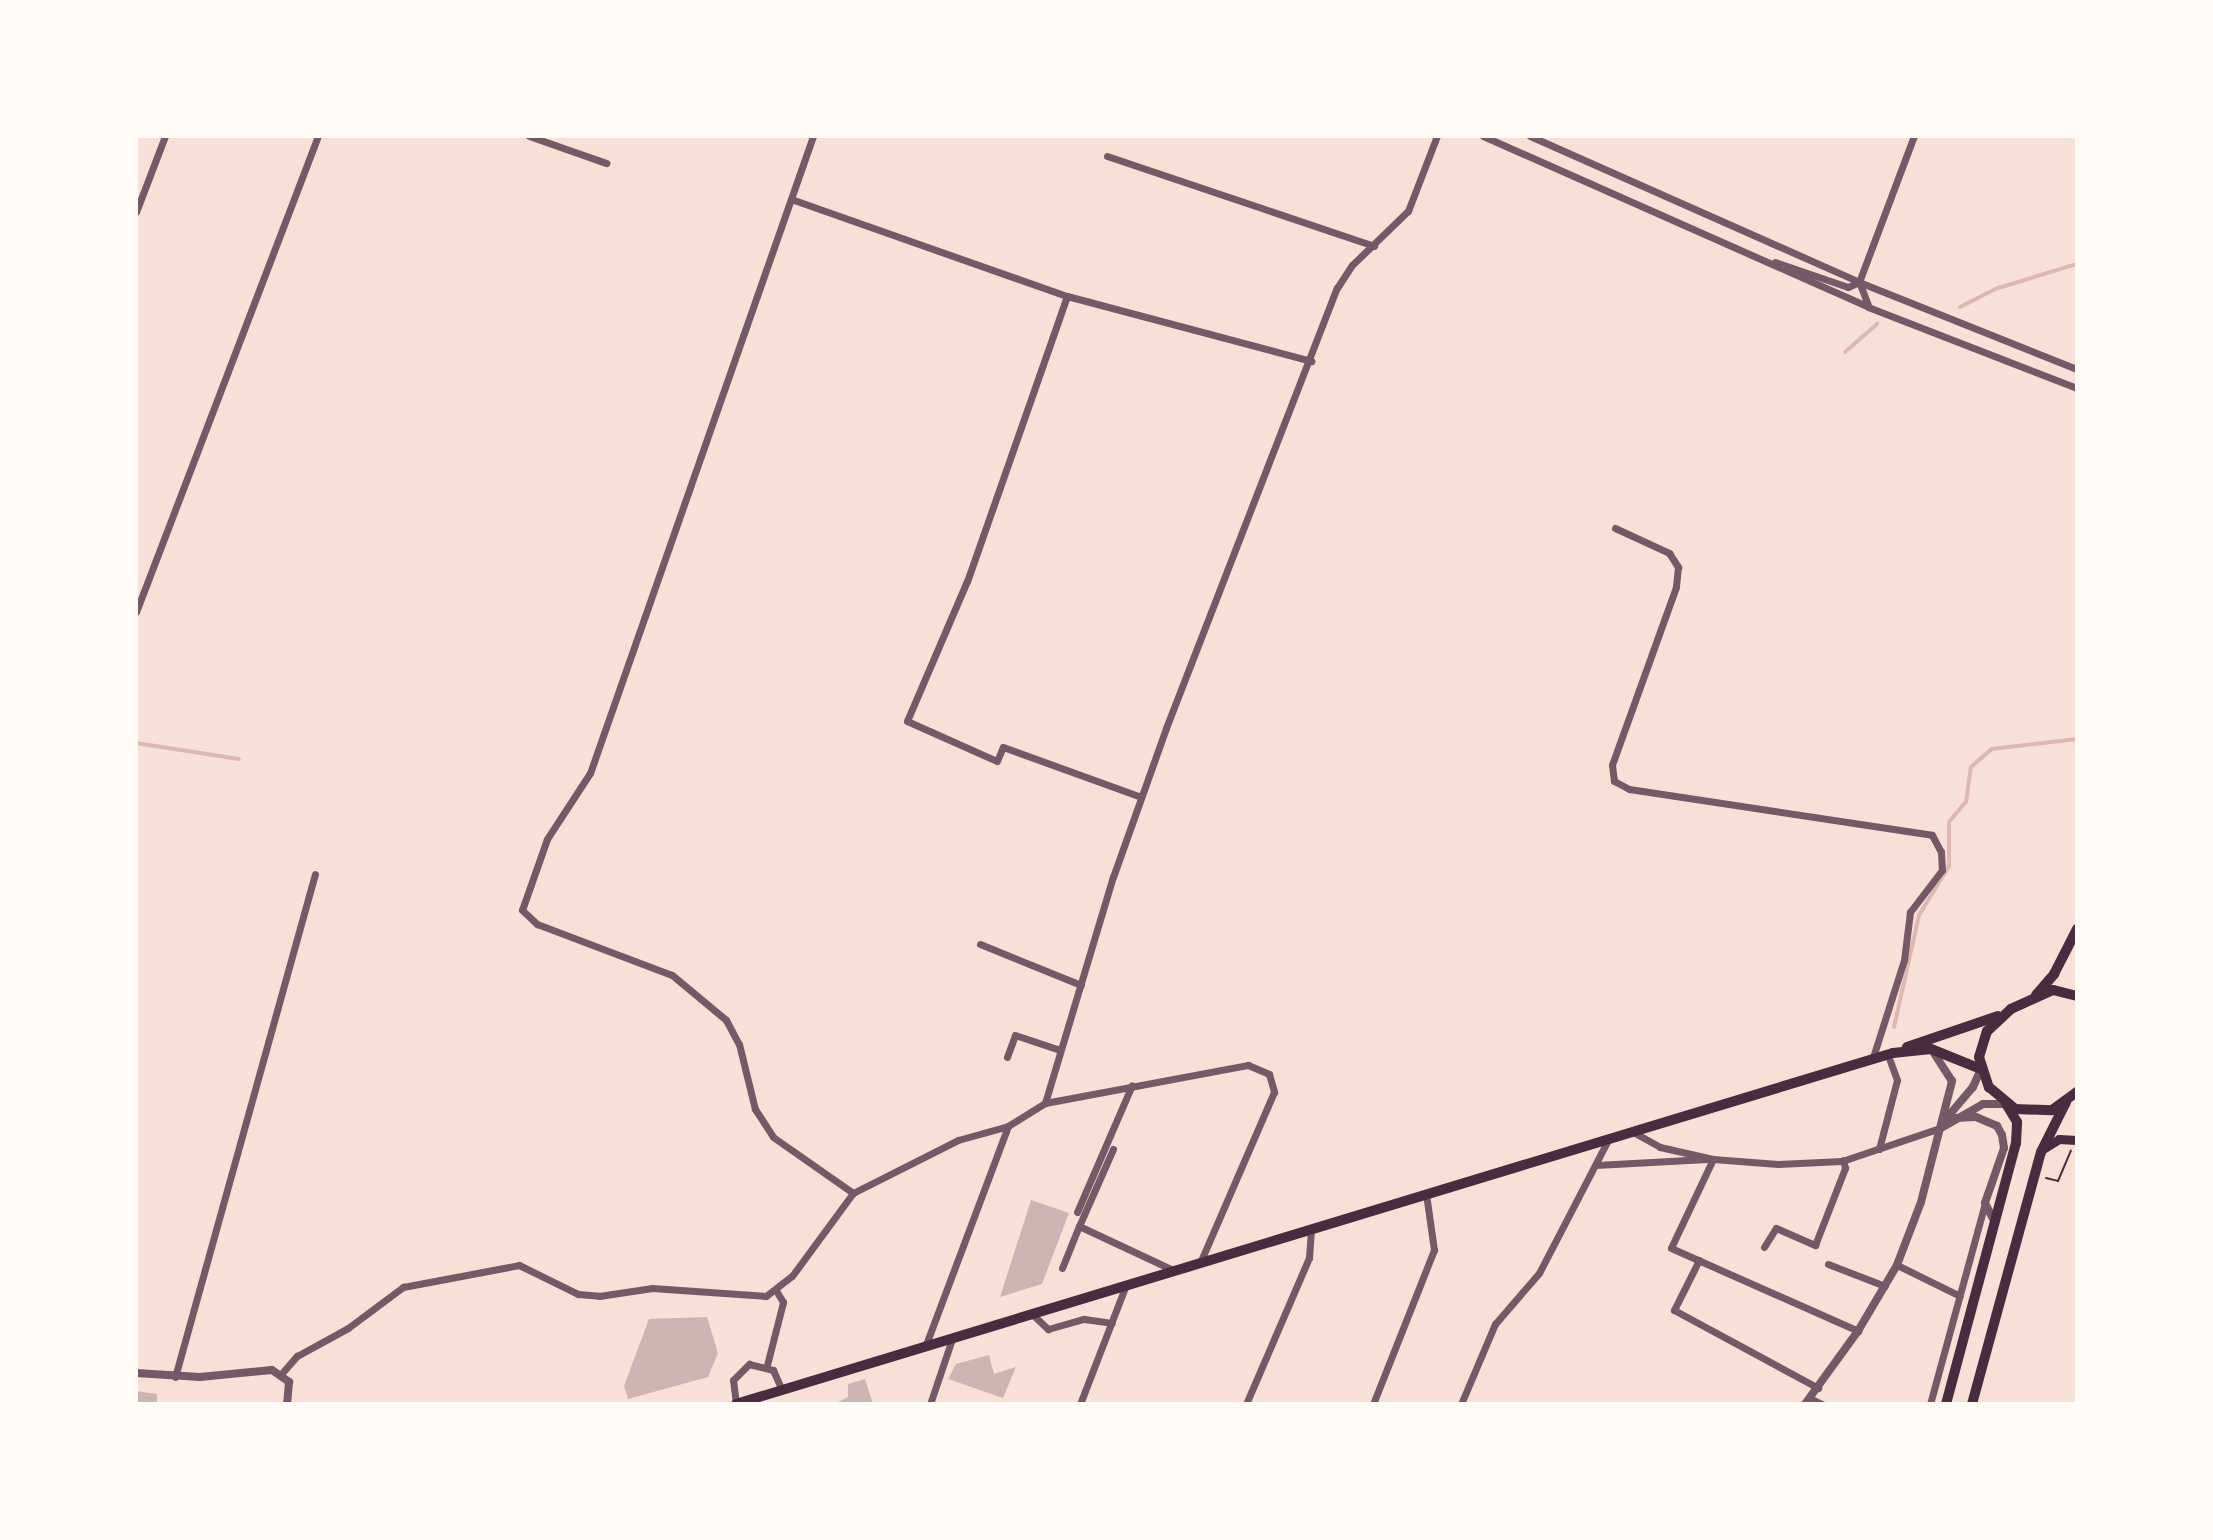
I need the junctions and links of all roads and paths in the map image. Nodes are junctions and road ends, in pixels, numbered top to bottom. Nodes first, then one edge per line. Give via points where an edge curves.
1 (165, 136) edge
2 (318, 136) edge
3 (529, 136) edge
4 (813, 136) edge
5 (1437, 136) edge
6 (1483, 136) edge
7 (1530, 136) edge
8 (1914, 136) edge
9 (1107, 156) dead end
10 (606, 163) dead end
11 (791, 199) junction
12 (136, 212) edge
13 (1374, 246) junction
14 (1759, 258) junction
15 (1859, 282) junction
16 (1067, 296) junction
17 (1871, 308) junction
18 (1311, 361) junction
19 (2077, 369) edge
20 (2077, 388) edge
21 (1615, 528) dead end
22 (136, 612) edge
23 (1141, 797) junction
24 (315, 874) dead end
25 (2077, 929) edge
26 (980, 944) dead end
27 (1081, 985) junction
28 (2035, 996) junction
29 (2077, 996) edge
30 (2004, 1014) junction
31 (1931, 1049) junction
32 (1060, 1050) junction
33 (1891, 1054) junction
34 (1007, 1057) dead end
35 (1872, 1060) junction
36 (1981, 1069) junction
37 (1132, 1085) junction
38 (2077, 1092) edge
39 (2066, 1102) junction
40 (1045, 1103) junction
41 (2006, 1104) junction
42 (1956, 1118) junction
43 (1941, 1123) junction
44 (1008, 1126) junction
45 (1633, 1132) junction
46 (1608, 1140) junction
47 (2077, 1140) edge
48 (1113, 1149) dead end
49 (1879, 1149) junction
50 (2077, 1150) edge
51 (2041, 1152) junction
52 (1713, 1159) junction
53 (1843, 1160) junction
54 (1596, 1165) junction
55 (2058, 1181) dead end
56 (853, 1193) junction
57 (1426, 1194) junction
58 (1985, 1203) junction
59 (1077, 1212) dead end
60 (1995, 1223) junction
61 (1079, 1226) junction
62 (1311, 1229) junction
63 (1974, 1245) junction
64 (1764, 1247) dead end
65 (1699, 1260) junction
66 (1200, 1263) junction
67 (1828, 1264) dead end
68 (1897, 1265) junction
69 (1062, 1268) dead end
70 (1175, 1271) junction
71 (1126, 1285) junction
72 (1885, 1286) junction
73 (777, 1292) junction
74 (1960, 1296) junction
75 (1033, 1315) junction
76 (1112, 1323) junction
77 (1858, 1331) junction
78 (952, 1339) junction
79 (925, 1347) junction
80 (767, 1365) junction
81 (136, 1373) edge
82 (282, 1373) junction
83 (175, 1377) junction
84 (1818, 1388) junction
85 (782, 1390) junction
86 (1807, 1401) edge
87 (287, 1404) edge
88 (736, 1404) edge
89 (930, 1404) edge
90 (1080, 1404) edge
91 (1246, 1404) edge
92 (1373, 1404) edge
93 (1461, 1404) edge
94 (1822, 1404) edge
95 (1930, 1404) edge
96 (1946, 1404) edge
97 (1972, 1404) edge

1 - 12 street
2 - 22 street
3 - 10 street
4 - 11 street
5 - 13 street via 1408,211
6 - 14 street
7 - 15 street
8 - 15 street
9 - 13 street
11 - 16 street
11 - 56 street via 590,773 547,839 522,910 537,924 672,975 726,1020 739,1044 755,1109 773,1137
13 - 18 street via 1341,279
14 - 15 street via 1848,287
14 - 17 street
15 - 17 street via 1860,294
15 - 19 street
16 - 18 street
16 - 23 street via 967,581 907,721 997,761 1003,747
17 - 20 street
18 - 23 street
21 - 35 street via 1669,553 1678,567 1676,587 1612,765 1614,781 1629,789 1932,835 1941,852 1942,870 1910,912 1904,960
23 - 27 street
24 - 83 street
25 - 28 main road via 2054,974
26 - 27 street
27 - 32 street
28 - 29 main road via 2053,990
28 - 30 main road
30 - 33 main road
30 - 36 main road via 1985,1036
31 - 33 main road
31 - 36 main road
31 - 43 street via 1952,1081
32 - 34 street via 1015,1035
32 - 40 street
33 - 35 main road
33 - 49 street via 1897,1080
35 - 45 main road
36 - 41 main road
36 - 43 street via 1973,1087
37 - 40 street
37 - 59 street
37 - 66 street via 1248,1065 1269,1074 1274,1092
38 - 39 main road
39 - 41 main road via 2037,1112
39 - 51 main road
40 - 44 street
41 - 42 street via 1983,1104
41 - 60 main road via 2018,1132
42 - 43 street
42 - 58 street via 1976,1117 1997,1126 2002,1135 2004,1148
43 - 49 street
43 - 68 street
44 - 56 street via 958,1140
44 - 79 street
45 - 46 main road
45 - 52 street via 1660,1147
46 - 54 street
46 - 57 main road
47 - 51 main road via 2059,1139
48 - 61 street
49 - 53 street
50 - 55 path via 2067,1153
51 - 97 main road
52 - 53 street via 1778,1164
52 - 54 street
52 - 65 street via 1671,1248
53 - 64 street via 1845,1168 1815,1245 1776,1228
54 - 93 street via 1539,1273 1495,1324
56 - 73 street
57 - 62 main road
57 - 92 street via 1434,1250
58 - 60 street
58 - 63 street
60 - 63 street
60 - 96 main road
61 - 69 street
61 - 70 street
62 - 66 main road
62 - 91 street via 1309,1258
63 - 74 street
65 - 77 street
65 - 84 street via 1674,1310
66 - 70 main road
67 - 72 street
68 - 72 street
68 - 74 street
70 - 71 main road
71 - 75 main road
71 - 76 street
72 - 77 street
73 - 80 street via 783,1302
73 - 82 street via 766,1296 652,1288 578,1294 519,1265 403,1287 348,1328 297,1356
74 - 95 street
75 - 76 street via 1048,1329 1084,1319
75 - 78 main road
76 - 90 street
77 - 84 street
78 - 79 main road
78 - 89 street
79 - 85 main road
80 - 85 street
80 - 88 street via 749,1364 735,1375 731,1385
81 - 83 street
82 - 83 street
82 - 87 street via 289,1382
84 - 86 street
85 - 88 main road
86 - 94 street

